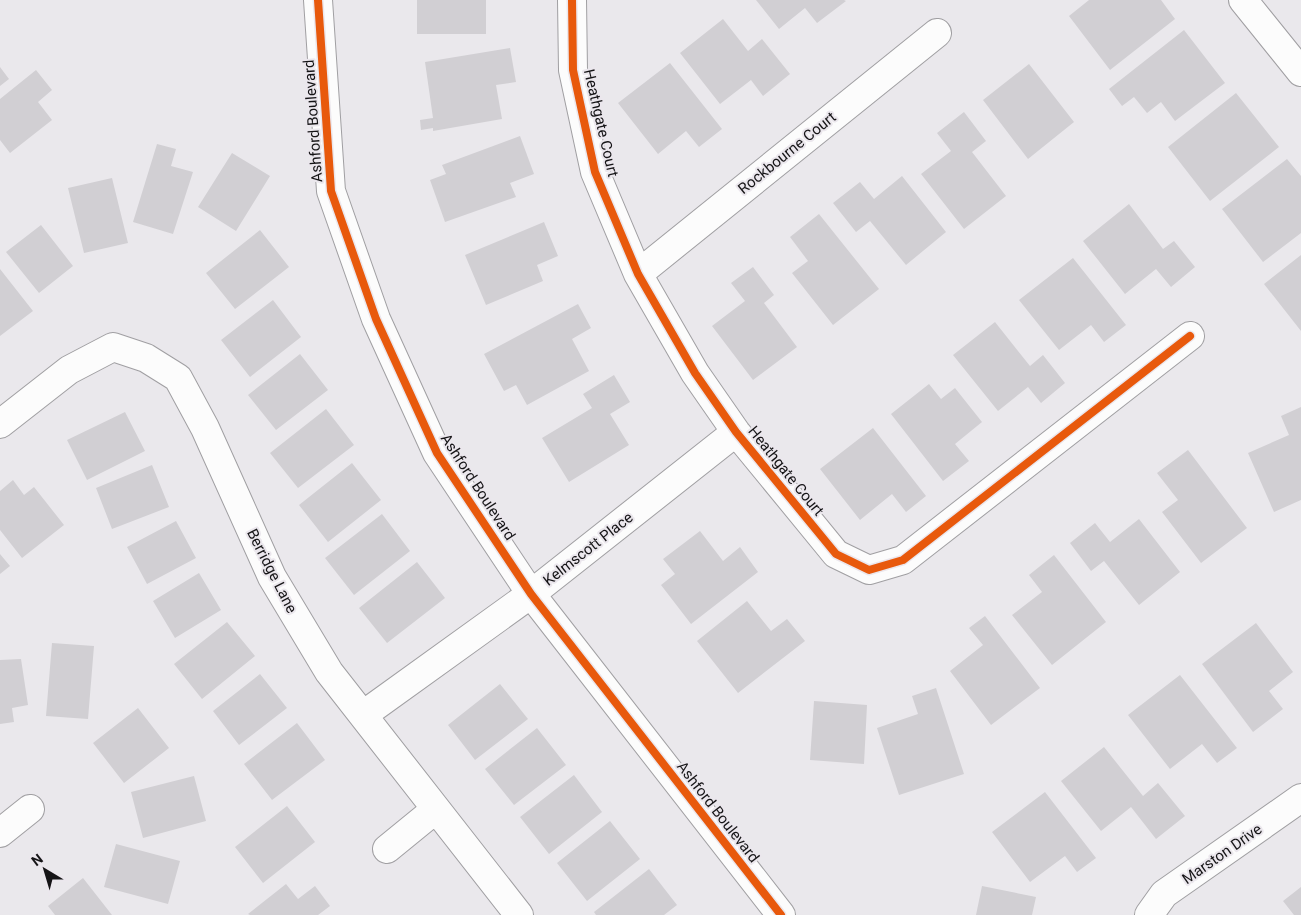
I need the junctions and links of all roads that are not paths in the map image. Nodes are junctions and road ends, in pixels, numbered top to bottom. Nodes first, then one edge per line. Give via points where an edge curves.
1 (318, 0) edge
2 (572, 0) edge
3 (1243, 0) edge
4 (937, 33) dead end
5 (1301, 72) edge
6 (638, 274) junction
7 (1190, 336) dead end
8 (0, 424) edge
9 (736, 432) junction
10 (531, 594) junction
11 (363, 715) junction
12 (1301, 798) edge
13 (30, 809) dead end
14 (436, 809) junction
15 (0, 833) edge
16 (387, 849) dead end
17 (519, 915) edge
18 (781, 915) edge
19 (1149, 915) edge

1 - 10 street, Ashford Boulevard via 331,191 376,319 437,453
2 - 6 street, Heathgate Court via 573,70 595,172
3 - 5 street
4 - 6 street, Rockbourne Court
6 - 9 street, Heathgate Court via 695,374
7 - 9 street, Heathgate Court via 903,560 869,570 836,554
8 - 11 street, Berridge Lane via 69,370 113,347 146,358 178,378 205,428 272,577 329,672
9 - 10 street, Kelmscott Place
10 - 11 street, Kelmscott Place
10 - 18 street, Ashford Boulevard
11 - 14 street, Berridge Lane
12 - 19 street, Marston Drive via 1164,894
13 - 15 street
14 - 16 street
14 - 17 street, Berridge Lane

